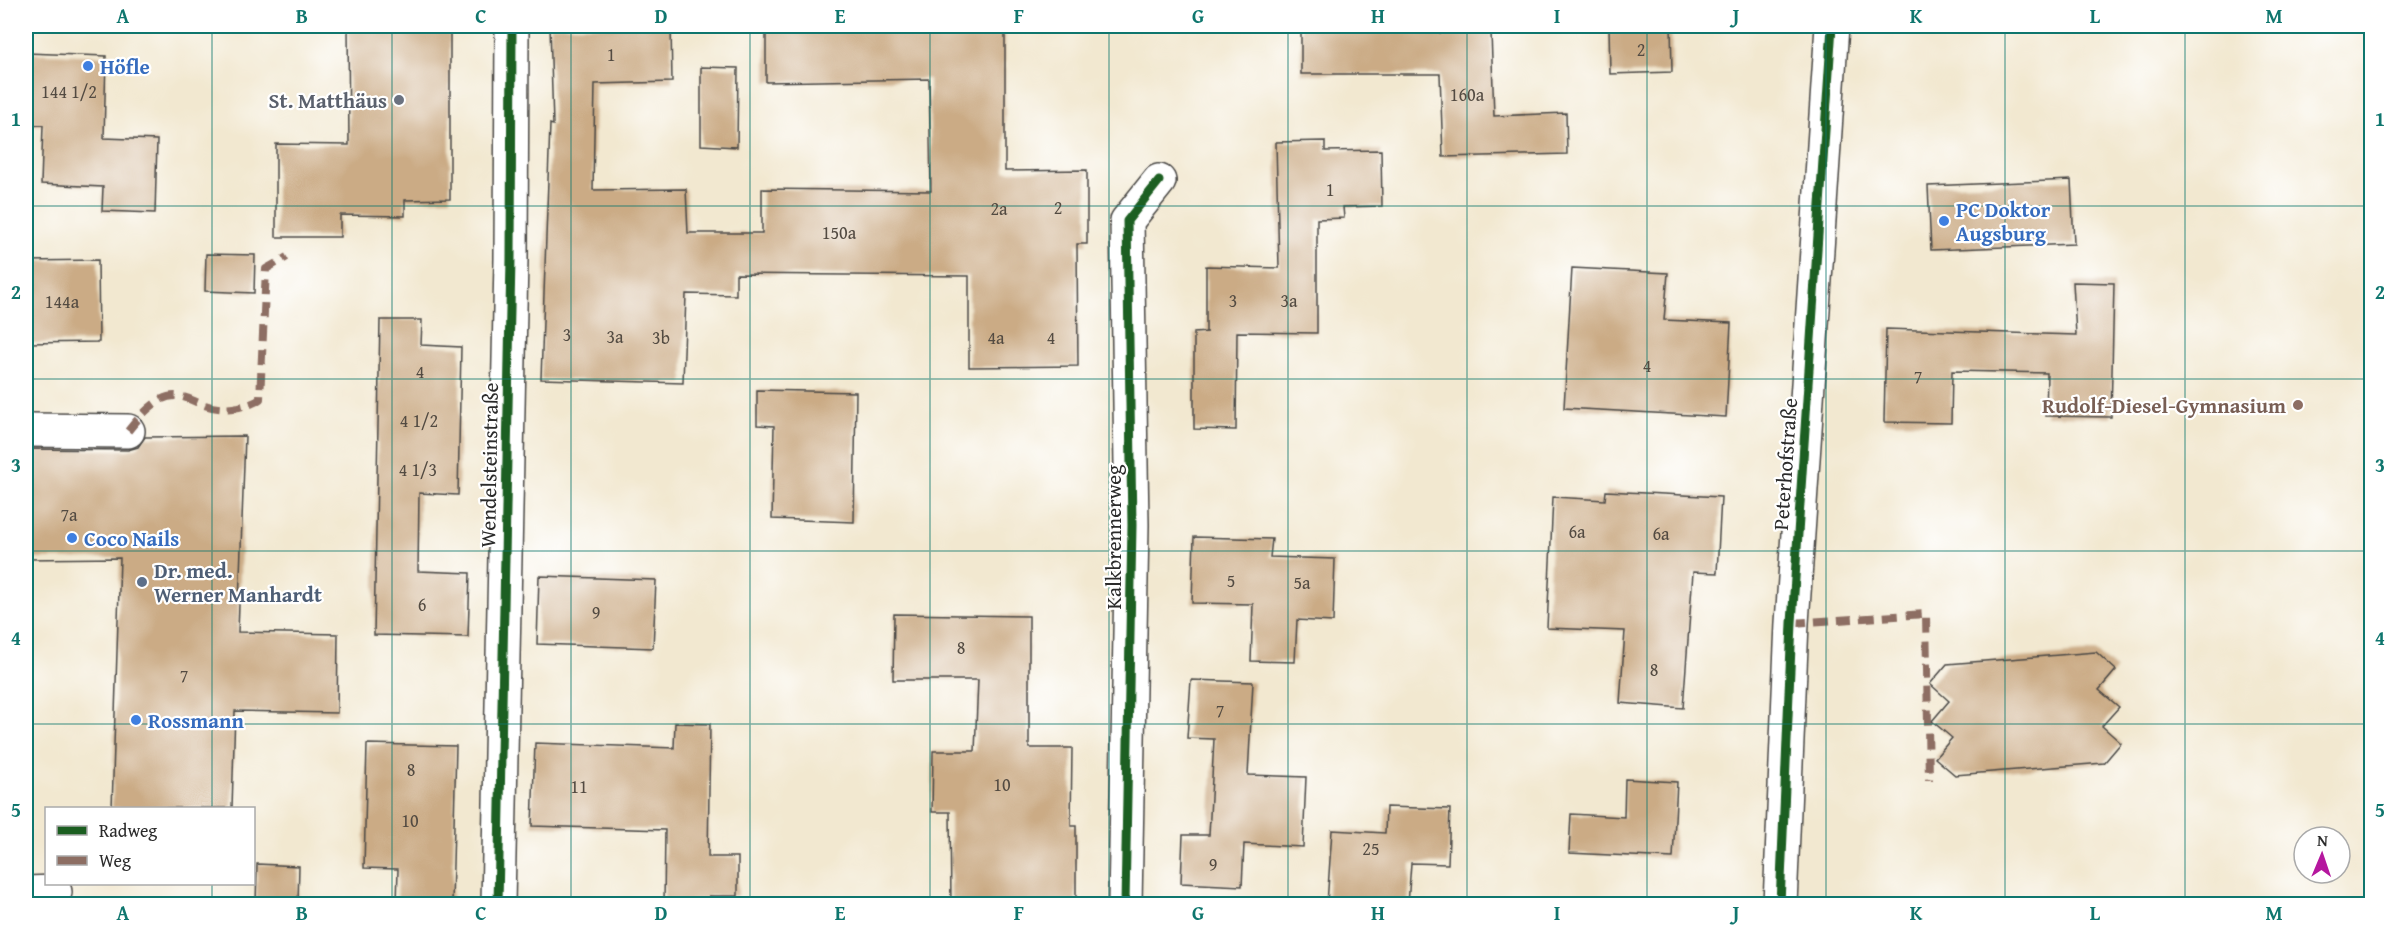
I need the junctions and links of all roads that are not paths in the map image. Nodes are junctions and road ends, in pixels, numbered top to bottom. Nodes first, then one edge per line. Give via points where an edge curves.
1 (512, 26) edge
2 (1832, 26) edge
3 (1159, 182) dead end
4 (26, 430) edge
5 (128, 431) dead end
6 (498, 904) edge
7 (1125, 904) edge
8 (1780, 904) edge

1 - 6 street, Wendelsteinstraße
2 - 8 street, Peterhofstraße via 1792,623
3 - 7 street, Kalkbrennerweg via 1127,221 1132,525
4 - 5 street

